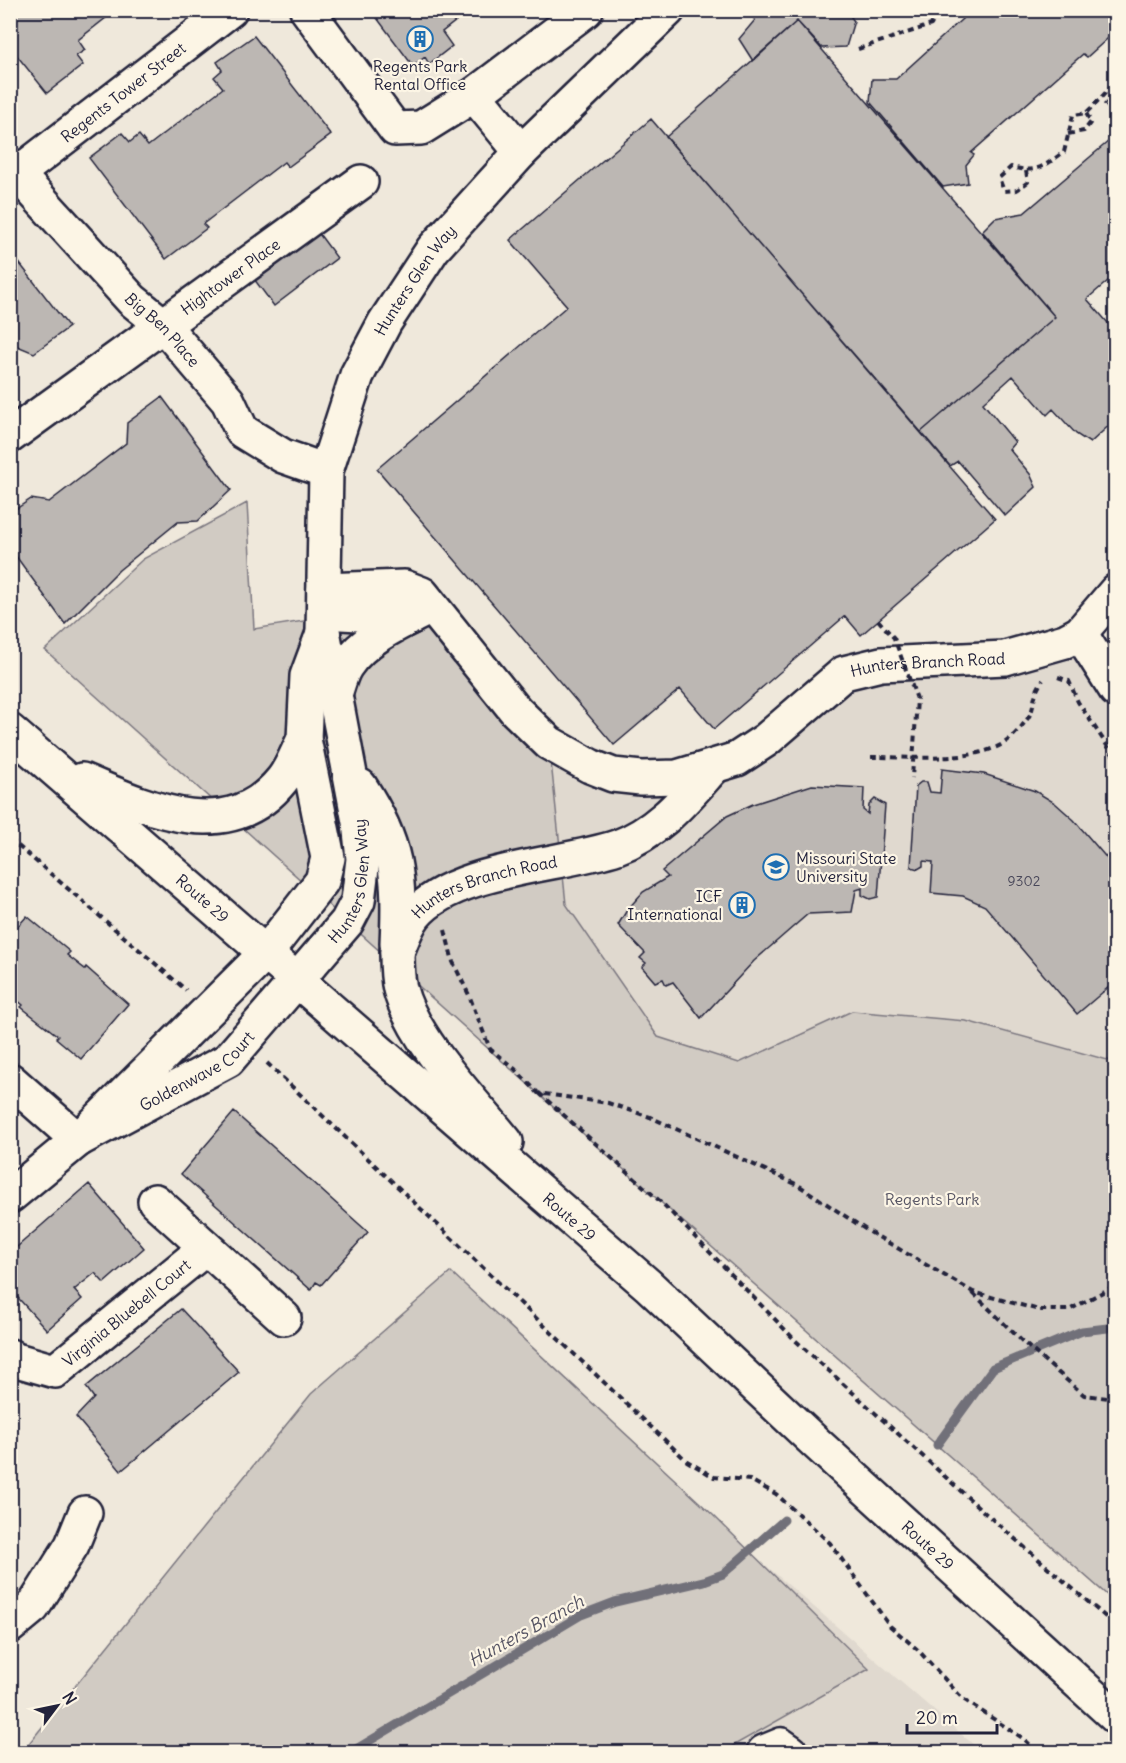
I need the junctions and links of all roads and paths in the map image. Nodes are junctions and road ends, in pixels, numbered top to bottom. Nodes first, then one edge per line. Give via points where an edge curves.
1 (230, 10) edge
2 (307, 10) edge
3 (586, 10) edge
4 (668, 10) edge
5 (939, 10) edge
6 (858, 48) dead end
7 (1116, 82) edge
8 (474, 95) junction
9 (1086, 113) junction
10 (1068, 134) junction
11 (521, 152) junction
12 (14, 170) edge
13 (1026, 171) junction
14 (361, 182) dead end
15 (163, 325) junction
16 (10, 436) edge
17 (326, 471) junction
18 (1116, 591) edge
19 (324, 611) junction
20 (421, 612) junction
21 (878, 620) dead end
22 (1080, 633) junction
23 (1116, 690) edge
24 (334, 697) junction
25 (10, 731) edge
26 (304, 739) junction
27 (871, 757) dead end
28 (1116, 759) edge
29 (53, 767) junction
30 (348, 768) junction
31 (712, 769) junction
32 (912, 778) dead end
33 (10, 839) edge
34 (444, 928) dead end
35 (397, 952) junction
36 (266, 953) junction
37 (162, 968) dead end
38 (298, 981) junction
39 (263, 1060) dead end
40 (10, 1080) edge
41 (538, 1093) junction
42 (78, 1140) junction
43 (10, 1196) edge
44 (154, 1201) dead end
45 (562, 1211) junction
46 (206, 1248) junction
47 (1116, 1285) edge
48 (973, 1292) junction
49 (284, 1318) dead end
50 (10, 1356) edge
51 (1116, 1399) edge
52 (85, 1513) dead end
53 (10, 1626) edge
54 (1116, 1626) edge
55 (1116, 1717) edge
56 (764, 1752) edge
57 (791, 1752) edge
58 (1038, 1752) edge

1 - 12 street, Regents Tower Street
2 - 8 street via 395,129 421,128
3 - 8 street
4 - 11 street, Hunters Glen Way
5 - 6 path via 932,25
7 - 9 path
8 - 11 street
9 - 10 path via 1072,115
9 - 10 path via 1091,122 1084,131
10 - 13 path via 1064,152 1038,170
11 - 17 street, Hunters Glen Way via 433,249 385,322 357,375
12 - 15 street, Big Ben Place via 132,300
13 - 13 path via 1011,167 999,178 1004,191 1017,190 1028,182
14 - 15 street, Hightower Place
15 - 16 street, Hightower Place
15 - 17 street, Big Ben Place via 228,401 242,431 283,456
17 - 19 street, Hunters Glen Way
18 - 22 street, Hunters Branch Road
19 - 20 street, Hunters Branch Road via 404,587 422,594
19 - 24 street, Hunters Glen Way
19 - 26 street, Hunters Glen Way via 307,676
20 - 24 street via 359,652 346,667
20 - 31 street, Hunters Branch Road via 549,743 572,758 613,775 641,778 677,777
21 - 32 path, bridge via 894,638 917,699
22 - 23 street
22 - 31 street, Hunters Branch Road via 1040,650 1005,658 881,664 844,674 766,740 737,759
24 - 30 street, Hunters Glen Way
25 - 29 street, Route 29
26 - 29 street via 284,778 266,797 245,810 219,817 190,818 140,805
26 - 36 street, Hunters Glen Way via 328,858 322,881
27 - 28 path via 954,756 994,748 1012,737 1030,715 1034,691 1049,673 1069,681 1078,702
29 - 36 street, Route 29
30 - 35 street, Hunters Glen Way via 389,837 398,871
30 - 38 street, Hunters Glen Way via 363,859 358,901 347,922
31 - 35 street, Hunters Branch Road via 668,818 618,846 476,880 432,899 414,915
33 - 37 path
34 - 41 path via 453,962 490,1049
35 - 45 street, Hunters Glen Way via 400,989 412,1018 438,1058
36 - 38 street, Route 29
36 - 42 street, Goldenwave Court
38 - 42 street, Goldenwave Court via 228,1060
38 - 45 street, Route 29
39 - 58 path via 687,1461 714,1477 750,1480 776,1494 830,1543 890,1626 963,1699
40 - 42 street
41 - 48 path via 608,1103 650,1117 798,1185
41 - 54 path via 661,1202 795,1340
42 - 43 street, Goldenwave Court
44 - 46 street
45 - 55 street, Route 29
46 - 49 street
46 - 50 street, Virginia Bluebell Court via 55,1371
47 - 48 path via 1069,1310 1039,1310
48 - 51 path via 1083,1395
52 - 53 street via 72,1545 33,1607
56 - 57 street via 781,1745

